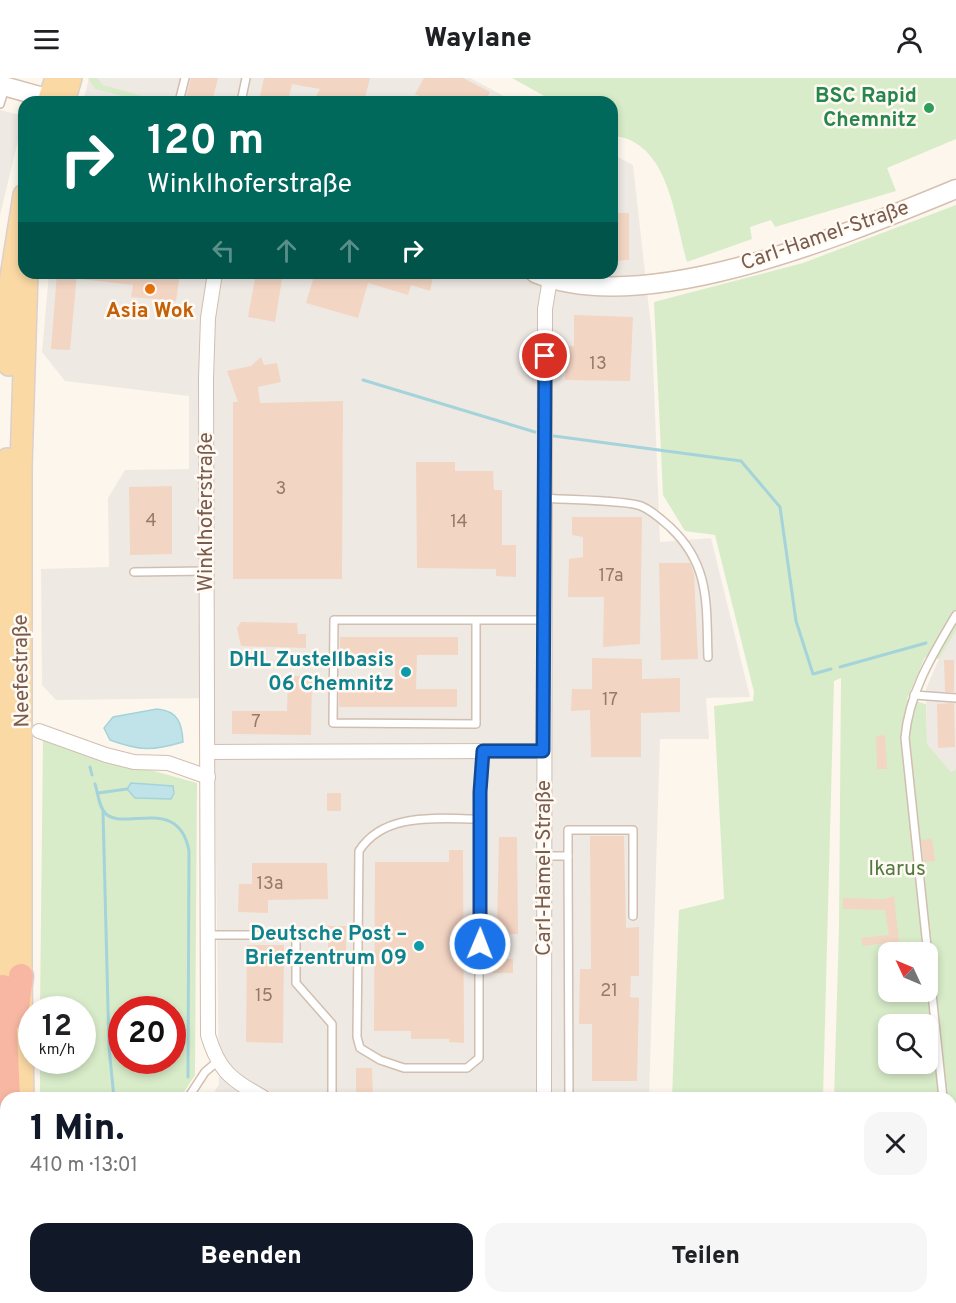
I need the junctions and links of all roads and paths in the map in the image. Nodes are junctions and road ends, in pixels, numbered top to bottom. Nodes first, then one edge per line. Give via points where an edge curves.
1 (56, 78) edge
2 (71, 78) edge
3 (185, 78) edge
4 (246, 78) edge
5 (2, 92) edge
6 (26, 96) edge
7 (56, 96) edge
8 (59, 96) edge
9 (180, 96) edge
10 (242, 96) edge
11 (956, 189) edge
12 (18, 233) edge
13 (27, 279) edge
14 (214, 279) edge
15 (543, 279) edge
16 (559, 279) edge
17 (544, 498) junction
18 (207, 571) junction
19 (134, 572) dead end
20 (956, 615) edge
21 (476, 620) junction
22 (544, 620) junction
23 (708, 657) dead end
24 (914, 695) junction
25 (956, 698) edge
26 (39, 731) dead end
27 (483, 751) junction
28 (543, 751) junction
29 (208, 752) junction
30 (208, 777) junction
31 (480, 819) junction
32 (544, 856) junction
33 (568, 856) junction
34 (633, 916) dead end
35 (208, 935) junction
36 (480, 957) junction
37 (500, 957) dead end
38 (8, 991) edge
39 (218, 1061) junction
40 (8, 1092) edge
41 (23, 1092) edge
42 (192, 1092) edge
43 (254, 1092) edge
44 (332, 1092) edge
45 (544, 1092) edge
46 (569, 1092) edge
47 (942, 1092) edge

1 - 7 main road
2 - 8 main road
3 - 9 lane
4 - 10 lane
5 - 6 main road
11 - 16 main road, Carl-Hamel-Straße via 795,251 717,272 653,283 597,286
12 - 38 main road, Neefestraße via 10,283 6,496
13 - 38 main road, Neefestraße
14 - 18 street, Winklhoferstraße via 207,343
15 - 17 street, Carl-Hamel-Straße
17 - 22 street, Carl-Hamel-Straße
17 - 23 lane via 640,505 683,540 699,565 705,585
18 - 19 lane
18 - 29 street, Winklhoferstraße
20 - 24 lane
21 - 21 lane via 334,620 333,723 476,723
21 - 22 lane
22 - 28 street, Carl-Hamel-Straße
24 - 25 lane
24 - 47 lane via 905,738
26 - 30 street via 106,755 168,764
27 - 28 street
27 - 29 street
27 - 31 lane
28 - 32 street, Carl-Hamel-Straße
29 - 30 street, Winklhoferstraße
30 - 35 street, Winklhoferstraße
31 - 36 lane
31 - 36 lane via 399,822 364,843 359,851 356,1023 360,1048 404,1068 471,1066 479,1058 480,1050
32 - 33 lane
32 - 45 street, Carl-Hamel-Straße
33 - 34 lane via 568,830 633,830
33 - 46 lane
35 - 39 street, Winklhoferstraße via 208,1035
35 - 44 lane via 296,935 296,983 332,1024
36 - 37 lane
38 - 40 highway, Neefestraße
38 - 41 main road
39 - 42 lane via 204,1072
39 - 43 street, Winklhoferstraße via 231,1079

